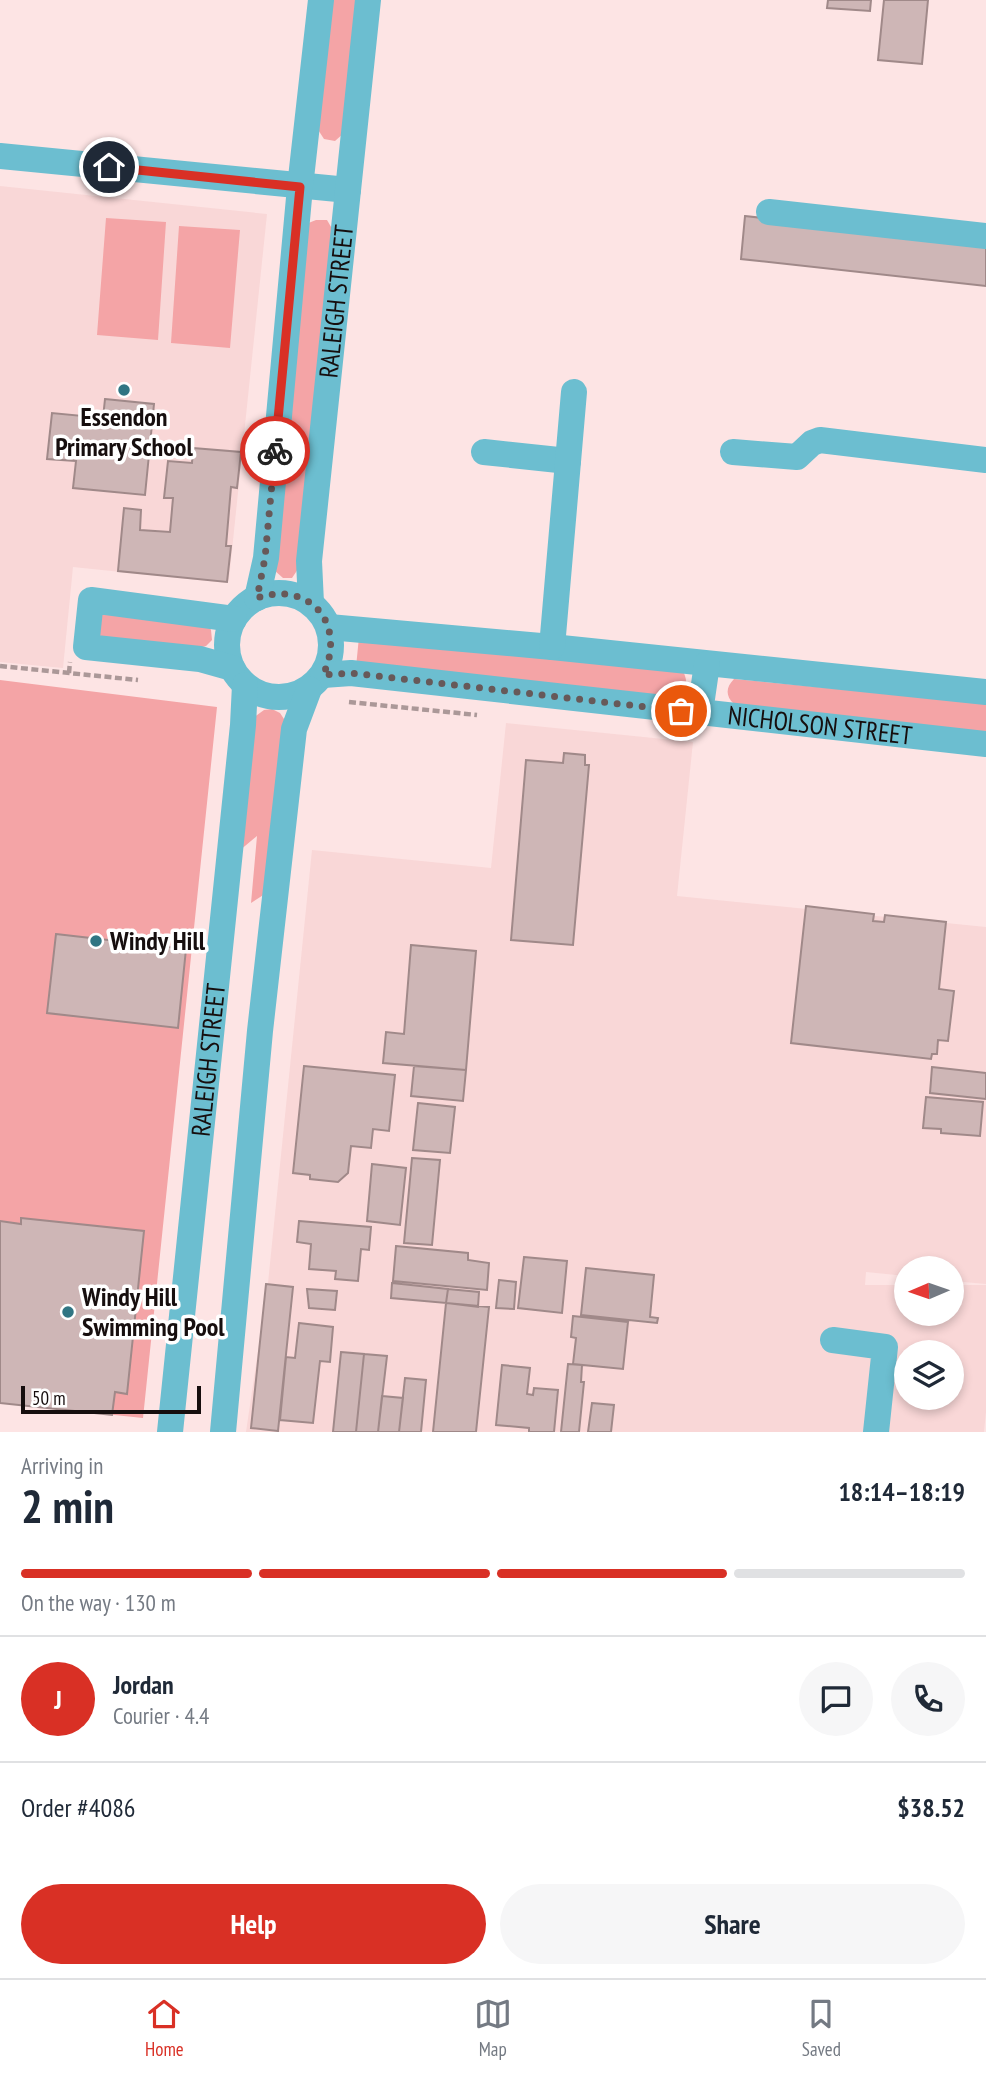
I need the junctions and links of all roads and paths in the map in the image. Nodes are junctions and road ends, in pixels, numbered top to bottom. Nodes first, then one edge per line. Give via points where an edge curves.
1 (321, 0) edge
2 (368, 0) edge
3 (0, 156) edge
4 (300, 187) junction
5 (348, 190) junction
6 (769, 212) dead end
7 (986, 236) edge
8 (574, 392) dead end
9 (484, 452) dead end
10 (733, 452) dead end
11 (986, 460) edge
12 (568, 461) junction
13 (257, 598) junction
14 (311, 603) junction
15 (234, 619) junction
16 (328, 627) junction
17 (552, 647) junction
18 (707, 664) junction
19 (0, 666) edge
20 (69, 673) dead end
21 (239, 677) junction
22 (316, 682) junction
23 (986, 692) edge
24 (700, 712) junction
25 (986, 744) edge
26 (834, 1340) dead end
27 (170, 1432) edge
28 (223, 1432) edge
29 (876, 1432) edge

1 - 4 street, RALEIGH STREET
2 - 5 street, RALEIGH STREET
3 - 4 street
4 - 5 street
4 - 13 street, RALEIGH STREET via 265,558
5 - 14 street, RALEIGH STREET via 309,561
6 - 7 street
8 - 12 street
9 - 12 street
10 - 11 street via 797,457 820,440
12 - 17 street
13 - 14 street via 284,593
13 - 15 street
14 - 16 street
15 - 21 street via 228,652
15 - 21 street via 91,600 86,647 200,659
16 - 17 street, NICHOLSON STREET
16 - 22 street via 330,660
17 - 18 street, NICHOLSON STREET
18 - 23 street, NICHOLSON STREET
18 - 24 street
19 - 20 path
21 - 22 street via 260,694 276,698 293,696
21 - 27 street, RALEIGH STREET via 242,737
22 - 24 street, NICHOLSON STREET via 351,673
22 - 28 street, RALEIGH STREET via 294,729
24 - 25 street, NICHOLSON STREET
26 - 29 street via 886,1346

